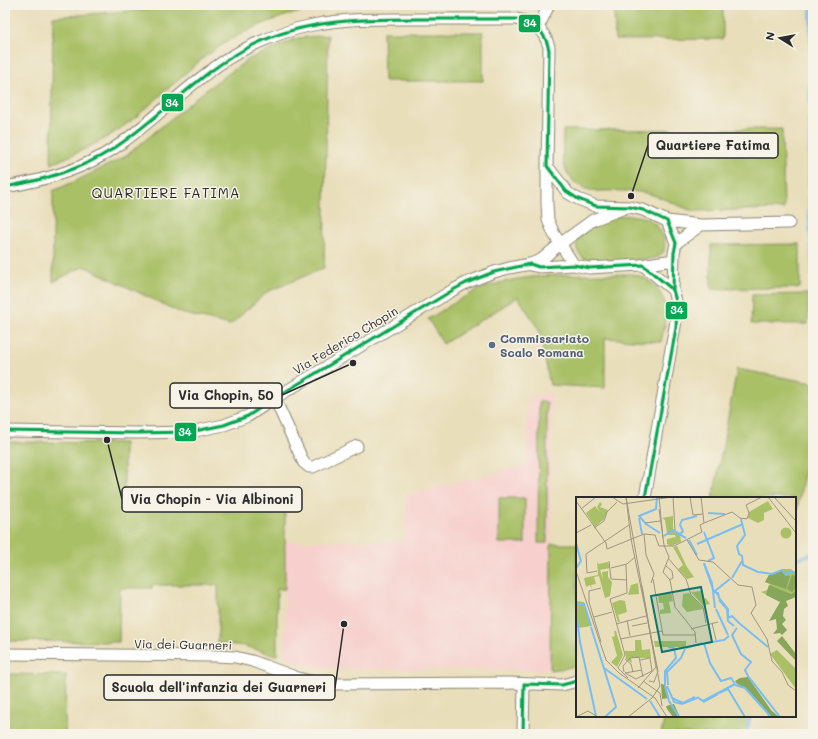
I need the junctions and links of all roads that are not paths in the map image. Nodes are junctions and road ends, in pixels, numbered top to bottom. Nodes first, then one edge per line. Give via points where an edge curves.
1 (549, 5) edge
2 (538, 28) junction
3 (547, 166) junction
4 (5, 187) edge
5 (627, 207) junction
6 (667, 221) junction
7 (789, 223) dead end
8 (701, 225) junction
9 (569, 237) junction
10 (676, 243) junction
11 (560, 244) junction
12 (567, 254) junction
13 (674, 260) junction
14 (530, 264) junction
15 (643, 264) junction
16 (574, 265) junction
17 (673, 290) junction
18 (279, 408) dead end
19 (5, 431) edge
20 (357, 446) dead end
21 (645, 497) edge
22 (5, 654) edge
23 (576, 681) edge
24 (524, 684) junction
25 (524, 734) edge

1 - 2 street
2 - 3 street via 549,50
2 - 4 street via 516,19 379,19 336,22 295,29 235,54 203,76 134,134 91,161 45,179
3 - 5 street via 568,193 578,199 596,206
3 - 11 street via 548,220
5 - 6 street via 643,210
5 - 9 street, Via Federico Chopin via 593,220
6 - 8 street
6 - 10 street
7 - 8 street
8 - 10 street
9 - 11 street, Via Federico Chopin
9 - 12 street
10 - 13 street
11 - 12 street
11 - 14 street, Via Federico Chopin via 541,260
12 - 16 street
13 - 15 street, Via Federico Chopin
13 - 17 street
14 - 16 street, Via Federico Chopin via 539,267
14 - 19 street, Via Federico Chopin via 494,272 466,283 248,416 224,424 190,432
15 - 16 street, Via Federico Chopin via 589,268
15 - 17 street
17 - 21 street via 677,306 676,328
18 - 20 street via 307,466 313,467
22 - 24 street, Via dei Guarneri via 235,657 298,678 333,684
23 - 24 street via 562,685
24 - 25 street

